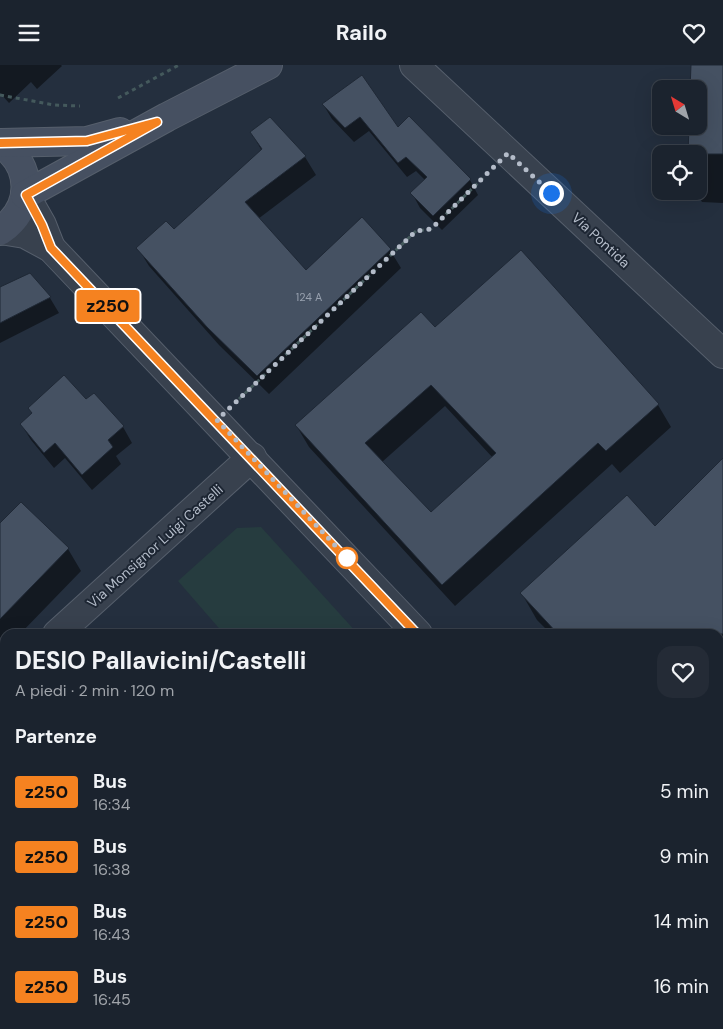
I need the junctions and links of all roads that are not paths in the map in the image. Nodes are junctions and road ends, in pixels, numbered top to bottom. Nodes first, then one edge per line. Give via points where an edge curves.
1 (268, 65) edge
2 (414, 65) edge
3 (157, 122) junction
4 (0, 143) edge
5 (26, 195) junction
6 (0, 230) edge
7 (51, 248) junction
8 (723, 354) edge
9 (252, 457) junction
10 (63, 629) edge
11 (413, 629) edge

1 - 3 main road
2 - 8 street, Via Pontida
3 - 4 main road via 87,141
3 - 5 main road
4 - 5 main road via 11,151 22,168
5 - 6 main road via 17,215
5 - 7 street
6 - 7 street via 25,234
7 - 9 street
9 - 10 street, Via Monsignor Luigi Castelli
9 - 11 street

